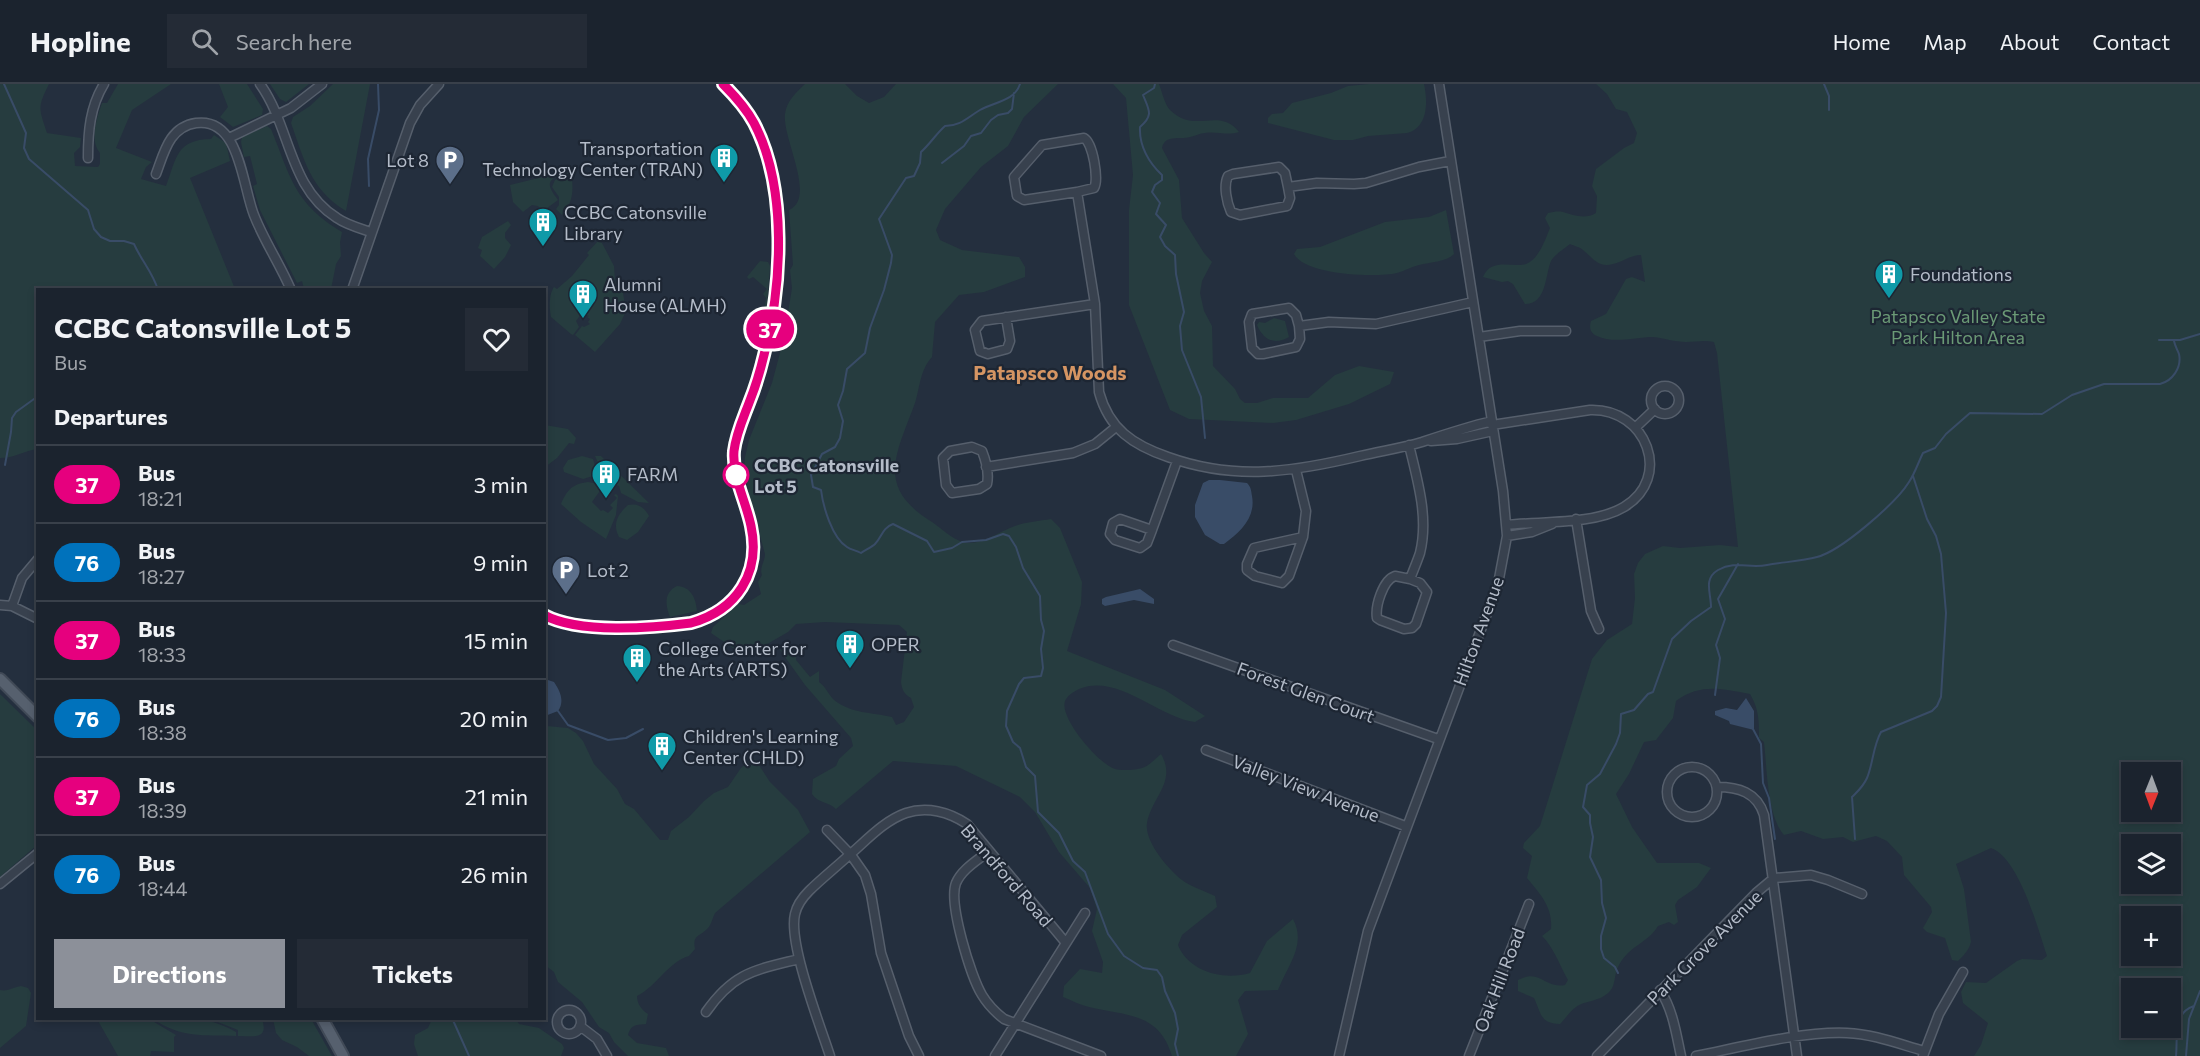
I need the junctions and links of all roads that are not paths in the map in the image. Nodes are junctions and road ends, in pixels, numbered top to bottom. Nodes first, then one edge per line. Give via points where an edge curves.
1 (104, 84) edge
2 (260, 84) edge
3 (322, 84) edge
4 (439, 84) edge
5 (723, 84) edge
6 (1439, 84) edge
7 (276, 115) junction
8 (230, 138) junction
9 (88, 158) dead end
10 (1450, 160) junction
11 (156, 174) dead end
12 (1288, 187) junction
13 (1077, 192) junction
14 (371, 232) junction
15 (290, 288) edge
16 (353, 288) edge
17 (1473, 302) junction
18 (1095, 304) junction
19 (1006, 317) junction
20 (1299, 326) junction
21 (1566, 331) dead end
22 (1479, 337) junction
23 (1655, 409) dead end
24 (1492, 425) junction
25 (1116, 426) junction
26 (1636, 427) junction
27 (1409, 445) junction
28 (1177, 460) junction
29 (986, 467) junction
30 (1296, 470) junction
31 (1576, 519) junction
32 (1555, 523) junction
33 (1507, 525) junction
34 (1152, 530) junction
35 (1507, 536) junction
36 (1303, 537) junction
37 (36, 561) edge
38 (1410, 579) junction
39 (0, 605) edge
40 (12, 606) junction
41 (546, 616) edge
42 (36, 618) edge
43 (1599, 629) dead end
44 (1173, 645) dead end
45 (0, 680) edge
46 (36, 715) edge
47 (1438, 740) junction
48 (1206, 750) dead end
49 (1716, 788) junction
50 (1406, 826) junction
51 (827, 830) dead end
52 (989, 851) junction
53 (36, 855) edge
54 (851, 855) junction
55 (1774, 878) junction
56 (0, 884) edge
57 (1862, 894) dead end
58 (1529, 904) dead end
59 (1085, 913) dead end
60 (1066, 943) junction
61 (799, 959) junction
62 (1963, 972) dead end
63 (1660, 990) junction
64 (706, 1012) dead end
65 (323, 1020) edge
66 (1014, 1024) junction
67 (580, 1026) dead end
68 (1795, 1038) junction
69 (1923, 1054) edge
70 (343, 1056) edge
71 (607, 1056) edge
72 (830, 1056) edge
73 (919, 1056) edge
74 (994, 1056) edge
75 (1101, 1056) edge
76 (1339, 1056) edge
77 (1469, 1056) edge
78 (1597, 1056) edge
79 (1681, 1056) edge
80 (1696, 1056) edge
81 (1797, 1056) edge

1 - 9 street via 92,111
2 - 7 street
3 - 7 street via 297,105
4 - 14 street via 410,123
5 - 41 street via 749,114 759,133 770,163 776,204 772,318 734,452 735,473 754,542 748,575 728,604 691,623 595,628
6 - 10 street, Hilton Avenue
7 - 8 street
7 - 14 street via 298,174 311,195 339,219
8 - 11 street via 218,126 208,123 178,129 167,144
8 - 15 street via 256,219
10 - 12 street via 1366,183
10 - 17 street, Hilton Avenue
12 - 12 street via 1287,206 1240,215 1231,212 1225,185 1233,174 1279,167 1285,173
13 - 13 street via 1024,200 1017,196 1014,177 1042,145 1084,138 1090,144 1097,182 1094,188
13 - 18 street
14 - 16 street
17 - 20 street via 1376,324 1329,322
17 - 22 street, Hilton Avenue
18 - 19 street
18 - 25 street via 1099,392
19 - 19 street via 1010,341 1007,349 988,354 980,351 975,330 978,323
20 - 20 street via 1296,347 1263,354 1252,348 1252,314 1289,308
21 - 22 street via 1520,331
22 - 24 street, Hilton Avenue
23 - 26 street
24 - 26 street via 1597,410 1615,413
24 - 27 street via 1457,439
24 - 33 street, Hilton Avenue
25 - 28 street via 1146,450
25 - 29 street via 1095,444 1073,453
26 - 31 street via 1649,457 1642,489 1629,504 1617,510
27 - 30 street
27 - 38 street via 1423,524 1420,552
28 - 30 street via 1240,472
28 - 34 street
29 - 29 street via 982,451 972,447 945,454 942,463 946,485 952,493 984,488 988,479
30 - 36 street via 1306,511
31 - 32 street
31 - 43 street via 1593,621
32 - 33 street
32 - 35 street
33 - 35 street, Hilton Avenue
34 - 34 street via 1147,543 1140,548 1115,540 1110,534 1113,522 1120,519
35 - 47 street, Hilton Avenue via 1493,599
36 - 36 street via 1254,548 1247,570 1282,584 1289,576
37 - 40 street via 22,578
38 - 38 street via 1395,576 1387,580 1377,618 1404,629 1416,624 1427,592
39 - 40 street
40 - 42 street
44 - 47 street, Forest Glen Court
45 - 46 main road
47 - 50 street, Hilton Avenue
48 - 50 street, Valley View Avenue
49 - 49 street via 1708,773 1688,768 1676,772 1671,779 1667,799 1681,815 1697,817 1712,808
49 - 55 street via 1746,792 1761,806
50 - 76 street, Hilton Avenue via 1362,948
51 - 54 street
52 - 54 street, Brandford Road via 959,819 927,810 895,818
52 - 60 street, Brandford Road
52 - 66 street via 961,875 954,904 981,993 996,1013
53 - 56 street
54 - 61 street, Brandford Road via 799,904 794,925
54 - 73 street via 868,884 881,953
55 - 57 street, Park Grove Avenue via 1820,876
55 - 63 street, Park Grove Avenue
55 - 68 street
58 - 77 street, Oak Hill Road
59 - 60 street
60 - 66 street
61 - 64 street via 735,980
61 - 72 street, Brandford Road
62 - 69 street via 1939,1014
63 - 78 street, Park Grove Avenue
63 - 79 street via 1673,1017
65 - 70 main road
66 - 74 street
66 - 75 street
67 - 71 street via 597,1039
68 - 69 street via 1860,1034
68 - 80 street
68 - 81 street

